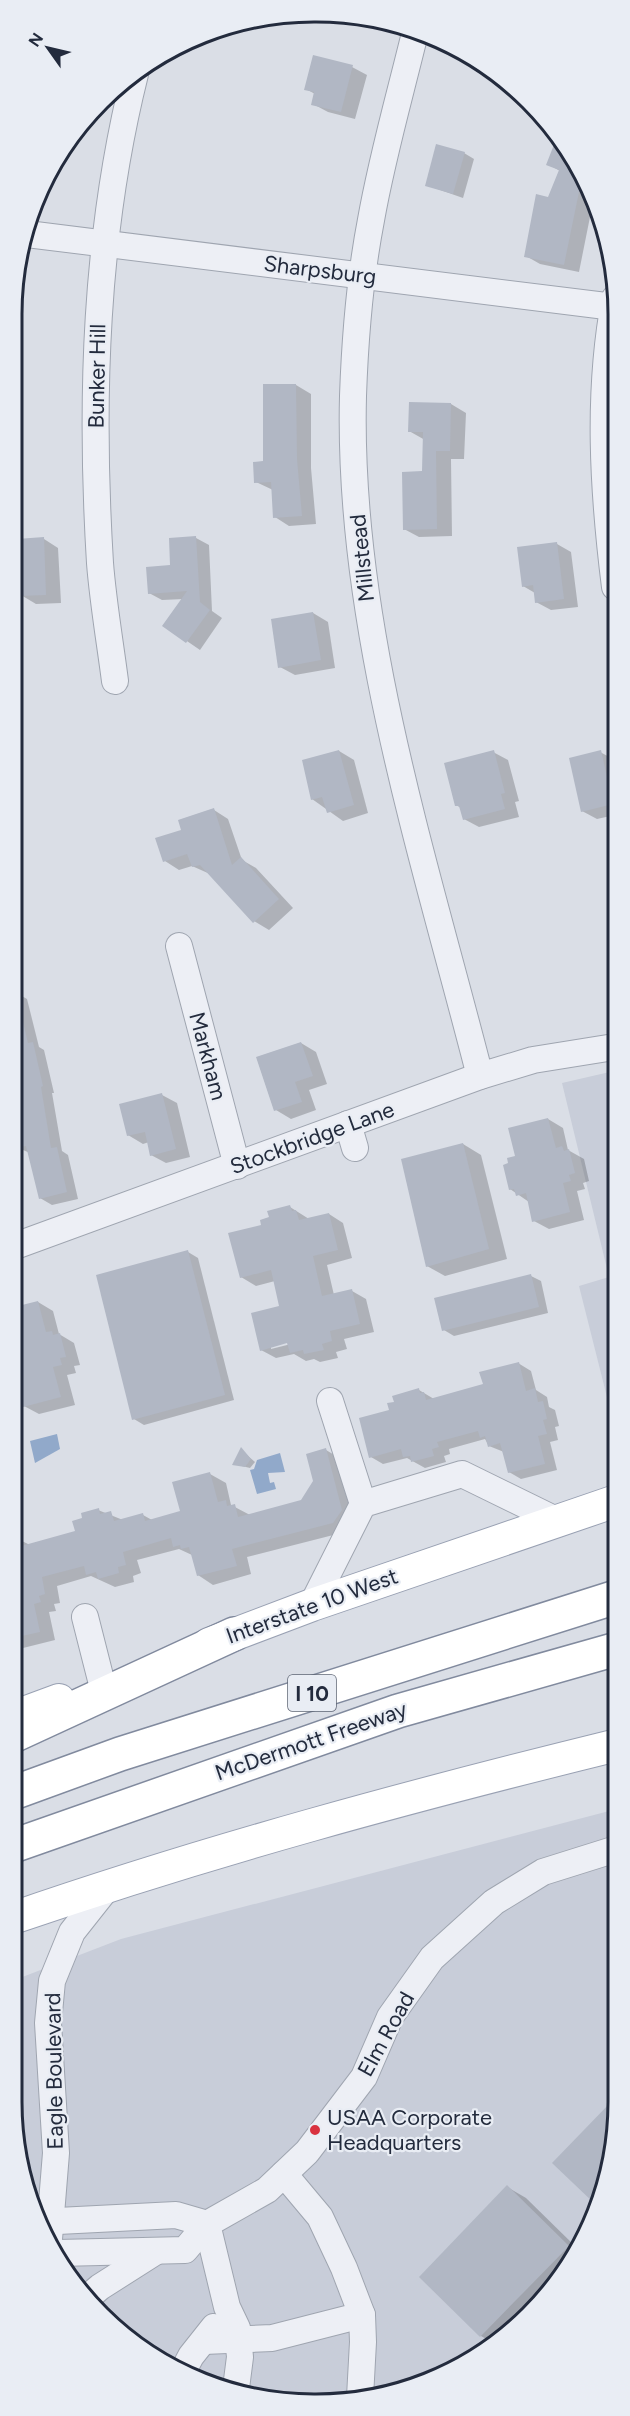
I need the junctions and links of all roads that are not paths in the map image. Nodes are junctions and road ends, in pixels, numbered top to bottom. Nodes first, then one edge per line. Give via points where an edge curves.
1 (413, 40) edge
2 (132, 87) edge
3 (33, 235) edge
4 (106, 244) junction
5 (364, 275) junction
6 (607, 301) edge
7 (608, 359) edge
8 (608, 533) edge
9 (115, 681) dead end
10 (179, 946) dead end
11 (608, 1048) edge
12 (480, 1076) junction
13 (237, 1166) junction
14 (22, 1243) edge
15 (330, 1401) dead end
16 (363, 1504) junction
17 (608, 1504) edge
18 (558, 1521) junction
19 (608, 1522) edge
20 (608, 1600) edge
21 (312, 1605) junction
22 (85, 1617) dead end
23 (234, 1634) junction
24 (608, 1651) edge
25 (580, 1658) junction
26 (608, 1663) edge
27 (102, 1684) junction
28 (22, 1714) edge
29 (22, 1732) edge
30 (608, 1747) edge
31 (22, 1790) edge
32 (22, 1843) edge
33 (608, 1852) edge
34 (110, 1884) junction
35 (22, 1915) edge
36 (284, 2174) junction
37 (47, 2218) edge
38 (207, 2224) junction
39 (52, 2227) edge
40 (156, 2251) junction
41 (65, 2253) edge
42 (94, 2292) edge
43 (227, 2307) junction
44 (362, 2315) junction
45 (204, 2341) junction
46 (238, 2342) junction
47 (187, 2363) edge
48 (237, 2383) edge
49 (360, 2390) edge

1 - 5 street, Millstead via 379,181
2 - 4 street, Bunker Hill
3 - 4 street, Sharpsburg
4 - 5 street, Sharpsburg
4 - 9 street, Bunker Hill via 94,407 100,565
5 - 6 street, Sharpsburg
5 - 12 street, Millstead via 353,397 366,604 387,712
7 - 8 street via 604,392 604,502
10 - 13 street, Markham
11 - 12 street, Stockbridge Lane via 533,1060
12 - 13 street, Stockbridge Lane via 352,1136
13 - 14 street, Stockbridge Lane
15 - 16 street
16 - 18 street via 462,1474
16 - 21 street
17 - 18 main road, Interstate 10 West
18 - 19 main road
18 - 21 main road, Interstate 10 West
20 - 31 highway, McDermott Freeway / I 10 via 120,1754
21 - 23 main road, Interstate 10 West
22 - 27 street
23 - 27 main road, Interstate 10 West
23 - 29 highway
24 - 25 highway, McDermott Freeway / I 10
25 - 26 highway
25 - 32 highway, McDermott Freeway / I 10 via 398,1711
27 - 28 main road, Interstate 10 West
30 - 34 main road via 290,1830
33 - 36 street, Elm Road via 543,1872 494,1902 432,1958 390,2018 364,2077 307,2152
34 - 35 main road
34 - 37 street, Eagle Boulevard via 72,1932 52,1981 48,2023 56,2153
36 - 38 street, Elm Road via 267,2190
36 - 44 street via 320,2217
38 - 39 street via 176,2215
38 - 40 street via 185,2250
38 - 43 street
40 - 41 street
40 - 42 street
43 - 45 street
43 - 46 street via 237,2328
44 - 46 street via 272,2338
44 - 49 street
45 - 46 street
45 - 47 street
46 - 48 street

